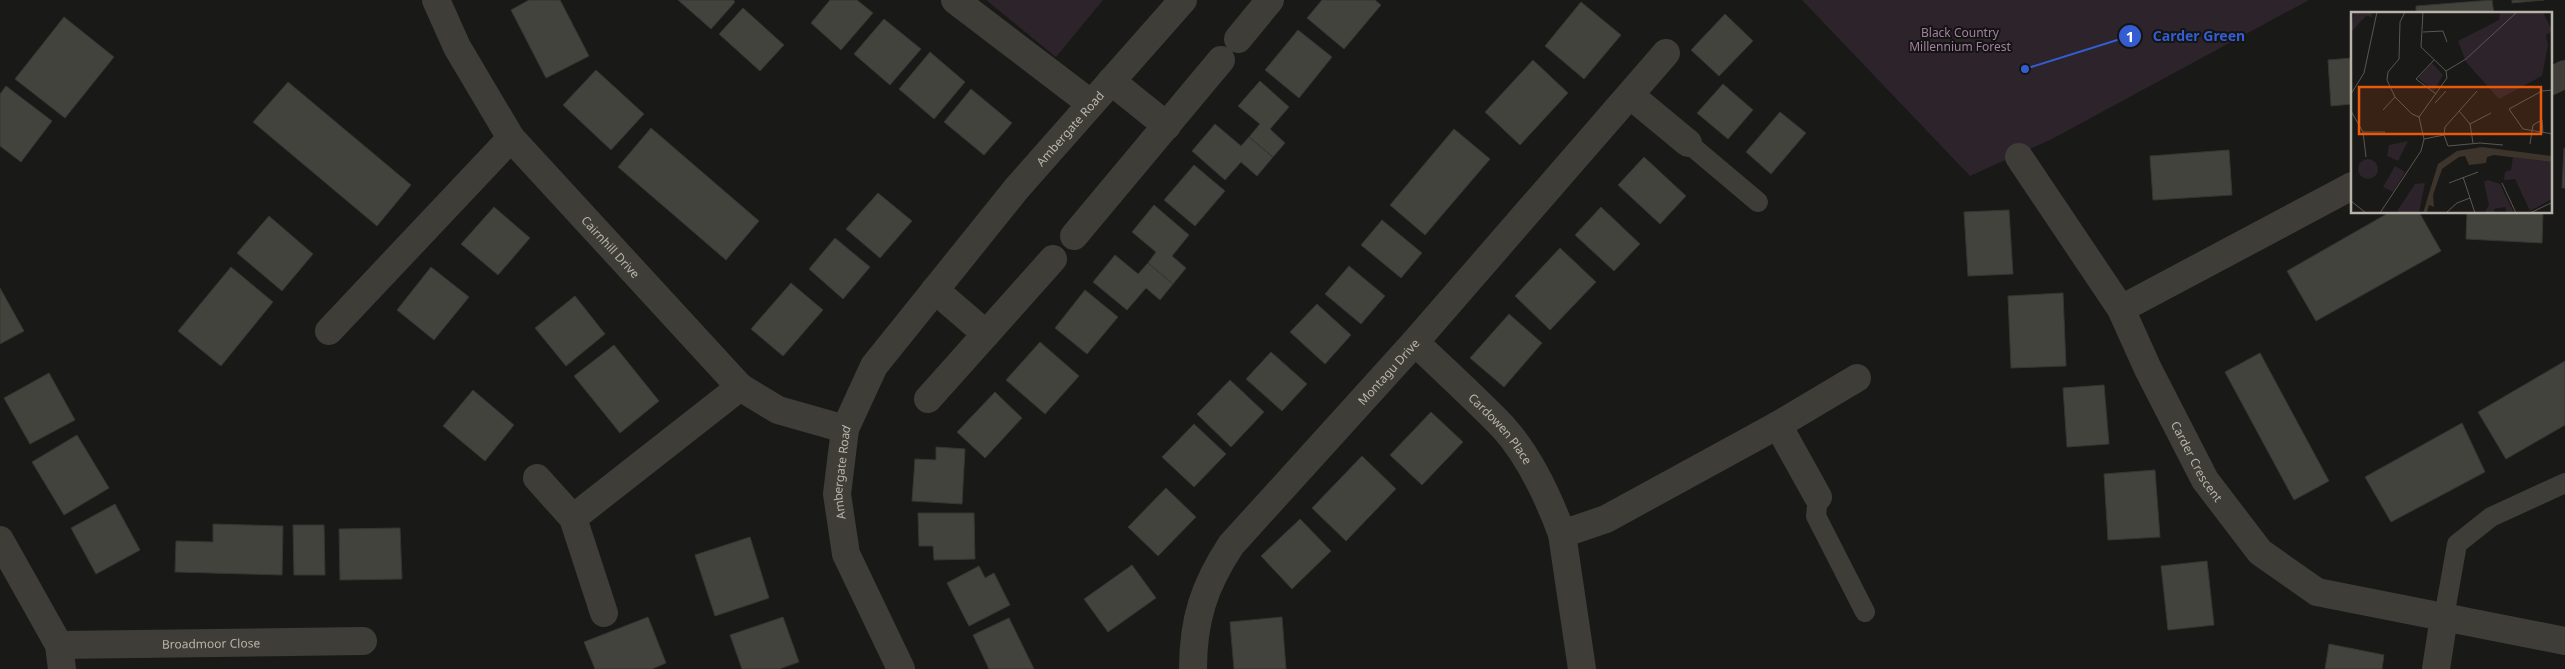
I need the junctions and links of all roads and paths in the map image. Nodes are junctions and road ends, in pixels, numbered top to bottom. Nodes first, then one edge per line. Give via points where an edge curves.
1 (436, 0) edge
2 (955, 0) edge
3 (1183, 0) edge
4 (1270, 0) edge
5 (1238, 39) dead end
6 (1666, 53) dead end
7 (1221, 60) dead end
8 (2565, 74) edge
9 (2552, 80) edge
10 (1111, 81) junction
11 (1630, 94) junction
12 (1090, 103) junction
13 (1166, 126) junction
14 (511, 138) junction
15 (1688, 143) joint
16 (2019, 157) dead end
17 (2351, 187) edge
18 (1758, 202) dead end
19 (1074, 236) dead end
20 (1053, 259) dead end
21 (935, 290) junction
22 (2121, 309) junction
23 (329, 332) dead end
24 (986, 334) junction
25 (1415, 342) junction
26 (1857, 378) dead end
27 (740, 387) junction
28 (928, 399) dead end
29 (1778, 425) junction
30 (845, 429) junction
31 (537, 478) dead end
32 (2565, 483) edge
33 (1818, 498) joint
34 (573, 518) junction
35 (1562, 534) junction
36 (0, 540) edge
37 (1865, 612) dead end
38 (604, 613) dead end
39 (2444, 617) junction
40 (363, 641) dead end
41 (2565, 641) edge
42 (60, 657) edge
43 (901, 669) edge
44 (1193, 669) edge
45 (1582, 669) edge
46 (2436, 669) edge

1 - 14 street, Cairnhill Drive via 457,47
2 - 12 street
3 - 10 street, Ambergate Road
4 - 5 street
6 - 11 street, Montagu Drive
7 - 13 street
8 - 9 street
10 - 12 street, Ambergate Road
10 - 13 street, Ambergate Road
11 - 15 street
11 - 25 street, Montagu Drive
12 - 21 street, Ambergate Road
13 - 19 street
14 - 23 street
14 - 27 street, Cairnhill Drive
15 - 18 lane
16 - 22 street, Carder Crescent
17 - 22 street
20 - 24 street
21 - 24 street
21 - 30 street, Ambergate Road via 874,366
22 - 39 street, Carder Crescent via 2148,370 2205,480 2260,552 2317,592
24 - 28 street
25 - 35 street, Cardowen Place via 1503,428 1517,446 1543,488
25 - 44 street, Montagu Drive via 1231,545 1213,572 1199,606
26 - 29 street
27 - 30 street, Cairnhill Drive via 778,410
27 - 34 street
29 - 33 street
29 - 35 street via 1606,519
30 - 43 street, Ambergate Road via 837,494 846,554
31 - 34 street
32 - 39 lane via 2491,517 2457,544
33 - 37 lane via 1816,516
34 - 38 street
35 - 45 street, Cardowen Place
36 - 42 street
39 - 41 street, Carder Crescent
39 - 46 street
40 - 42 street, Broadmoor Close

